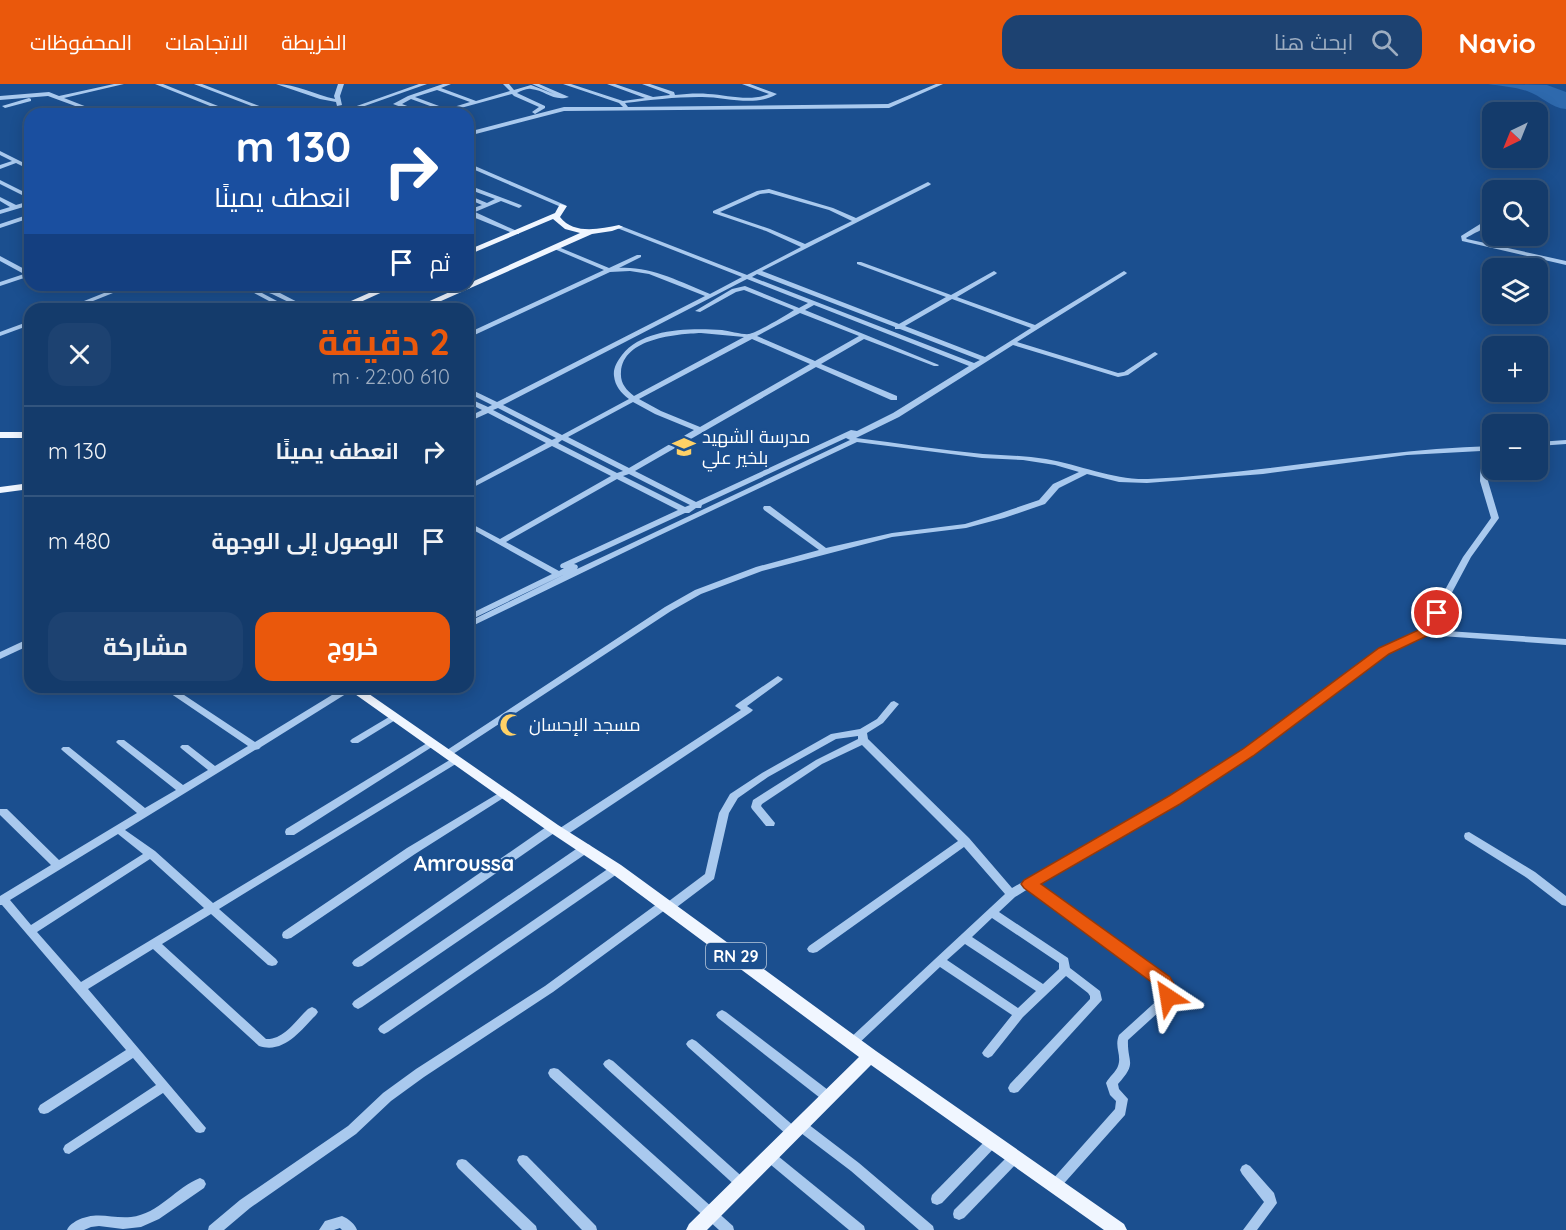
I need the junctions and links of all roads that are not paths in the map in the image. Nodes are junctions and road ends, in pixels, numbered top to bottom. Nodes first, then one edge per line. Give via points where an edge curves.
1 (121, 84) edge
2 (158, 84) edge
3 (197, 84) edge
4 (279, 84) edge
5 (341, 84) edge
6 (424, 84) edge
7 (448, 84) edge
8 (506, 84) edge
9 (536, 84) edge
10 (566, 84) edge
11 (577, 84) edge
12 (610, 84) edge
13 (620, 84) edge
14 (645, 84) edge
15 (745, 84) edge
16 (940, 84) edge
17 (436, 88) junction
18 (512, 91) junction
19 (58, 96) junction
20 (410, 97) junction
21 (659, 97) junction
22 (670, 97) junction
23 (0, 98) edge
24 (651, 98) junction
25 (382, 99) junction
26 (338, 101) junction
27 (475, 102) junction
28 (630, 102) junction
29 (398, 105) junction
30 (625, 105) junction
31 (5, 106) dead end
32 (685, 107) junction
33 (85, 108) edge
34 (220, 108) edge
35 (261, 108) edge
36 (339, 108) edge
37 (355, 108) edge
38 (407, 108) edge
39 (440, 108) edge
40 (453, 108) edge
41 (525, 118) junction
42 (474, 131) edge
43 (0, 153) edge
44 (17, 161) junction
45 (24, 165) edge
46 (0, 167) edge
47 (474, 168) edge
48 (8, 175) dead end
49 (0, 180) edge
50 (928, 184) dead end
51 (474, 189) edge
52 (24, 194) edge
53 (0, 199) edge
54 (474, 199) edge
55 (501, 199) junction
56 (24, 205) edge
57 (488, 205) junction
58 (519, 206) dead end
59 (563, 206) joint
60 (16, 208) junction
61 (474, 211) edge
62 (0, 212) edge
63 (474, 215) edge
64 (556, 215) junction
65 (24, 218) edge
66 (856, 221) junction
67 (1482, 225) edge
68 (0, 226) edge
69 (619, 228) joint
70 (591, 231) junction
71 (517, 233) junction
72 (1482, 244) edge
73 (1491, 246) edge
74 (806, 247) junction
75 (554, 248) junction
76 (474, 251) edge
77 (639, 256) dead end
78 (0, 258) edge
79 (859, 263) dead end
80 (1566, 263) edge
81 (24, 270) edge
82 (609, 270) junction
83 (758, 272) junction
84 (994, 273) dead end
85 (1124, 273) dead end
86 (24, 274) edge
87 (746, 278) junction
88 (474, 283) edge
89 (0, 284) edge
90 (115, 291) edge
91 (253, 291) edge
92 (273, 291) joint
93 (380, 291) edge
94 (457, 291) edge
95 (263, 296) junction
96 (710, 296) junction
97 (951, 297) junction
98 (84, 303) edge
99 (278, 303) edge
100 (296, 303) edge
101 (351, 303) edge
102 (430, 303) edge
103 (813, 303) junction
104 (800, 310) junction
105 (698, 311) dead end
106 (24, 325) edge
107 (900, 326) junction
108 (1036, 328) junction
109 (890, 332) junction
110 (474, 333) edge
111 (0, 334) edge
112 (751, 336) junction
113 (864, 336) junction
114 (1012, 343) junction
115 (1155, 354) dead end
116 (982, 358) junction
117 (815, 364) junction
118 (936, 365) dead end
119 (972, 365) junction
120 (474, 393) edge
121 (894, 398) dead end
122 (634, 399) junction
123 (474, 403) edge
124 (498, 405) junction
125 (488, 410) junction
126 (474, 417) edge
127 (700, 430) junction
128 (0, 435) edge
129 (24, 435) edge
130 (24, 436) edge
131 (562, 438) junction
132 (0, 442) edge
133 (1566, 442) edge
134 (552, 443) junction
135 (1548, 443) edge
136 (1482, 448) edge
137 (629, 471) junction
138 (1084, 471) junction
139 (617, 476) junction
140 (1484, 480) edge
141 (474, 485) edge
142 (24, 488) edge
143 (0, 490) edge
144 (697, 506) junction
145 (767, 508) dead end
146 (686, 511) junction
147 (474, 527) edge
148 (500, 542) junction
149 (825, 550) junction
150 (555, 573) junction
151 (474, 609) edge
152 (474, 615) edge
153 (474, 622) edge
154 (1426, 632) junction
155 (1566, 642) edge
156 (24, 644) edge
157 (0, 656) edge
158 (778, 679) dead end
159 (175, 693) edge
160 (342, 693) edge
161 (360, 693) edge
162 (894, 704) dead end
163 (394, 717) junction
164 (862, 736) junction
165 (355, 741) dead end
166 (120, 742) dead end
167 (432, 743) junction
168 (185, 747) dead end
169 (256, 747) junction
170 (66, 749) dead end
171 (451, 757) junction
172 (215, 771) junction
173 (183, 790) junction
174 (504, 793) junction
175 (3, 812) dead end
176 (144, 813) junction
177 (770, 824) dead end
178 (119, 830) junction
179 (557, 830) junction
180 (290, 832) dead end
181 (1469, 836) dead end
182 (965, 842) junction
183 (586, 849) junction
184 (151, 854) junction
185 (58, 866) junction
186 (616, 869) junction
187 (1029, 884) junction
188 (1011, 894) junction
189 (1, 900) edge
190 (1566, 902) edge
191 (667, 906) junction
192 (210, 908) junction
193 (993, 913) junction
194 (30, 931) junction
195 (287, 935) dead end
196 (966, 939) junction
197 (153, 943) junction
198 (813, 949) dead end
199 (272, 962) dead end
200 (941, 962) junction
201 (358, 963) dead end
202 (1065, 970) junction
203 (78, 989) junction
204 (1044, 990) junction
205 (358, 1004) dead end
206 (312, 1012) dead end
207 (1019, 1014) junction
208 (722, 1015) dead end
209 (384, 1029) dead end
210 (853, 1042) junction
211 (692, 1044) dead end
212 (134, 1051) junction
213 (988, 1053) dead end
214 (870, 1056) junction
215 (609, 1064) dead end
216 (554, 1073) dead end
217 (164, 1086) junction
218 (1014, 1088) dead end
219 (828, 1097) junction
220 (44, 1109) dead end
221 (200, 1128) dead end
222 (796, 1128) junction
223 (993, 1141) junction
224 (69, 1149) dead end
225 (769, 1156) junction
226 (1015, 1157) junction
227 (523, 1160) dead end
228 (462, 1164) dead end
229 (1246, 1170) dead end
230 (200, 1184) dead end
231 (743, 1185) junction
232 (1055, 1185) junction
233 (937, 1199) dead end
234 (959, 1214) dead end
235 (711, 1215) junction
236 (73, 1230) edge
237 (214, 1230) edge
238 (325, 1230) edge
239 (351, 1230) edge
240 (531, 1230) edge
241 (591, 1230) edge
242 (694, 1230) edge
243 (728, 1230) edge
244 (859, 1230) edge
245 (928, 1230) edge
246 (1118, 1230) edge
247 (1249, 1230) edge

1 - 19 street
2 - 34 street
3 - 35 street
4 - 26 street
5 - 26 street
6 - 25 street
7 - 17 street
8 - 18 street
9 - 18 street via 566,97 534,87
10 - 30 street
11 - 28 street
12 - 24 street
13 - 21 street
14 - 22 street via 672,93
15 - 22 street via 774,93 760,98
16 - 32 street via 889,106
17 - 20 street
17 - 27 street
18 - 27 street
18 - 41 street via 543,107
19 - 23 street
19 - 31 street
19 - 33 street
20 - 29 street
20 - 39 street
21 - 22 street
21 - 24 street
22 - 32 street
24 - 28 street
25 - 29 street
25 - 37 street
26 - 36 street
27 - 40 street
28 - 30 street
29 - 38 street
30 - 32 street
30 - 41 street via 564,109
41 - 42 street
43 - 44 street
44 - 45 street
44 - 46 street
47 - 59 street
48 - 49 street
49 - 52 street
50 - 66 street
51 - 55 street
53 - 60 street
54 - 57 street
55 - 57 street
55 - 58 street
56 - 60 street
57 - 61 street
59 - 64 main road
60 - 62 street
63 - 71 street
64 - 70 main road via 564,225
64 - 71 main road
65 - 68 street
66 - 74 street
66 - 74 street via 831,209 769,191 715,212
67 - 72 street via 1462,237
69 - 70 main road
69 - 87 street
70 - 75 main road
71 - 76 main road
73 - 80 street
74 - 83 street
75 - 82 street
75 - 88 main road
77 - 82 street
78 - 81 street
79 - 97 street
82 - 96 street via 650,272
82 - 110 street
83 - 87 street
83 - 107 street
84 - 97 street
85 - 108 street
86 - 89 street
87 - 96 street
87 - 103 street
90 - 98 street
91 - 95 street
92 - 95 street
92 - 100 street
93 - 101 main road
94 - 102 main road
95 - 99 street
96 - 124 street
97 - 107 street
97 - 108 street
103 - 104 street
103 - 109 street
104 - 105 street via 740,288
104 - 112 street
104 - 113 street
106 - 111 street
107 - 109 street
107 - 116 street
108 - 114 street
109 - 119 street
112 - 117 street
112 - 122 street
112 - 122 street via 707,330 647,341 623,357 618,367 622,388
113 - 117 street
113 - 118 street
114 - 115 street via 1118,375 1126,374
114 - 116 street
116 - 119 street
117 - 121 street
117 - 127 street
119 - 144 street via 880,424
120 - 124 street
122 - 127 street
122 - 131 street
123 - 125 street
124 - 125 street
124 - 131 street
125 - 126 street
125 - 134 street
127 - 137 street
128 - 129 main road
130 - 132 main road
131 - 134 street
131 - 137 street
133 - 135 street
134 - 139 street
134 - 141 street
136 - 138 street via 1168,480 1119,480
137 - 139 street
137 - 144 street
138 - 149 street via 1056,486 1042,502 1001,516 966,526 892,535
138 - 153 street via 1055,463 856,440
139 - 146 street
139 - 148 street
140 - 154 street via 1495,518 1467,557
142 - 143 main road
144 - 146 street
145 - 149 street
146 - 150 street
147 - 148 street
148 - 150 street
149 - 171 street via 698,592
150 - 151 street
150 - 152 street
154 - 155 street
154 - 187 street via 1384,651 1248,753 1175,800
156 - 157 street
158 - 179 street via 740,706 748,710
159 - 169 street
160 - 169 street
161 - 163 main road, RN 29
162 - 164 street
163 - 165 street
163 - 167 main road, RN 29
164 - 177 street via 757,802 756,807
164 - 182 street
164 - 191 street via 834,736 734,796 724,813 710,876
166 - 173 street
167 - 171 main road, RN 29
167 - 180 street
168 - 172 street
169 - 172 street
170 - 176 street
171 - 174 main road, RN 29
171 - 192 street
172 - 173 street
173 - 176 street
174 - 179 main road, RN 29
174 - 195 street
175 - 185 street
176 - 178 street
178 - 184 street
178 - 185 street
179 - 183 main road, RN 29
179 - 201 street
181 - 190 street
182 - 188 street
182 - 198 street
183 - 186 main road, RN 29
183 - 205 street
184 - 192 street
184 - 194 street
185 - 189 street
186 - 191 main road, RN 29
186 - 209 street
187 - 188 street
187 - 232 street via 1164,982 1170,991 1123,1038 1120,1046 1124,1067 1112,1083 1122,1099 1121,1111
188 - 193 street
189 - 194 street
191 - 210 main road, RN 29
191 - 237 street via 420,1073 352,1130
192 - 197 street
192 - 199 street
193 - 196 street
193 - 202 street via 1064,961
194 - 203 street
196 - 200 street
196 - 204 street
197 - 203 street
197 - 206 street via 263,1043 280,1043
200 - 207 street
200 - 210 street
202 - 204 street
202 - 218 street via 1092,990 1096,1000
203 - 212 street
204 - 207 street
207 - 213 street
208 - 219 street
210 - 214 main road, RN 29
211 - 222 street
212 - 217 street
212 - 220 street
214 - 219 main road
214 - 223 main road, RN 29
215 - 231 street
216 - 235 street
217 - 221 street
217 - 224 street
219 - 222 main road
222 - 225 main road
222 - 245 street via 855,1167
223 - 226 main road, RN 29
223 - 233 street
225 - 231 main road
225 - 244 street
226 - 232 main road, RN 29
226 - 234 street
227 - 241 street
228 - 240 street
229 - 247 street via 1271,1203
230 - 236 street via 141,1221 94,1220
231 - 235 main road
232 - 246 main road, RN 29
235 - 242 main road
235 - 243 street
238 - 239 street via 342,1222

